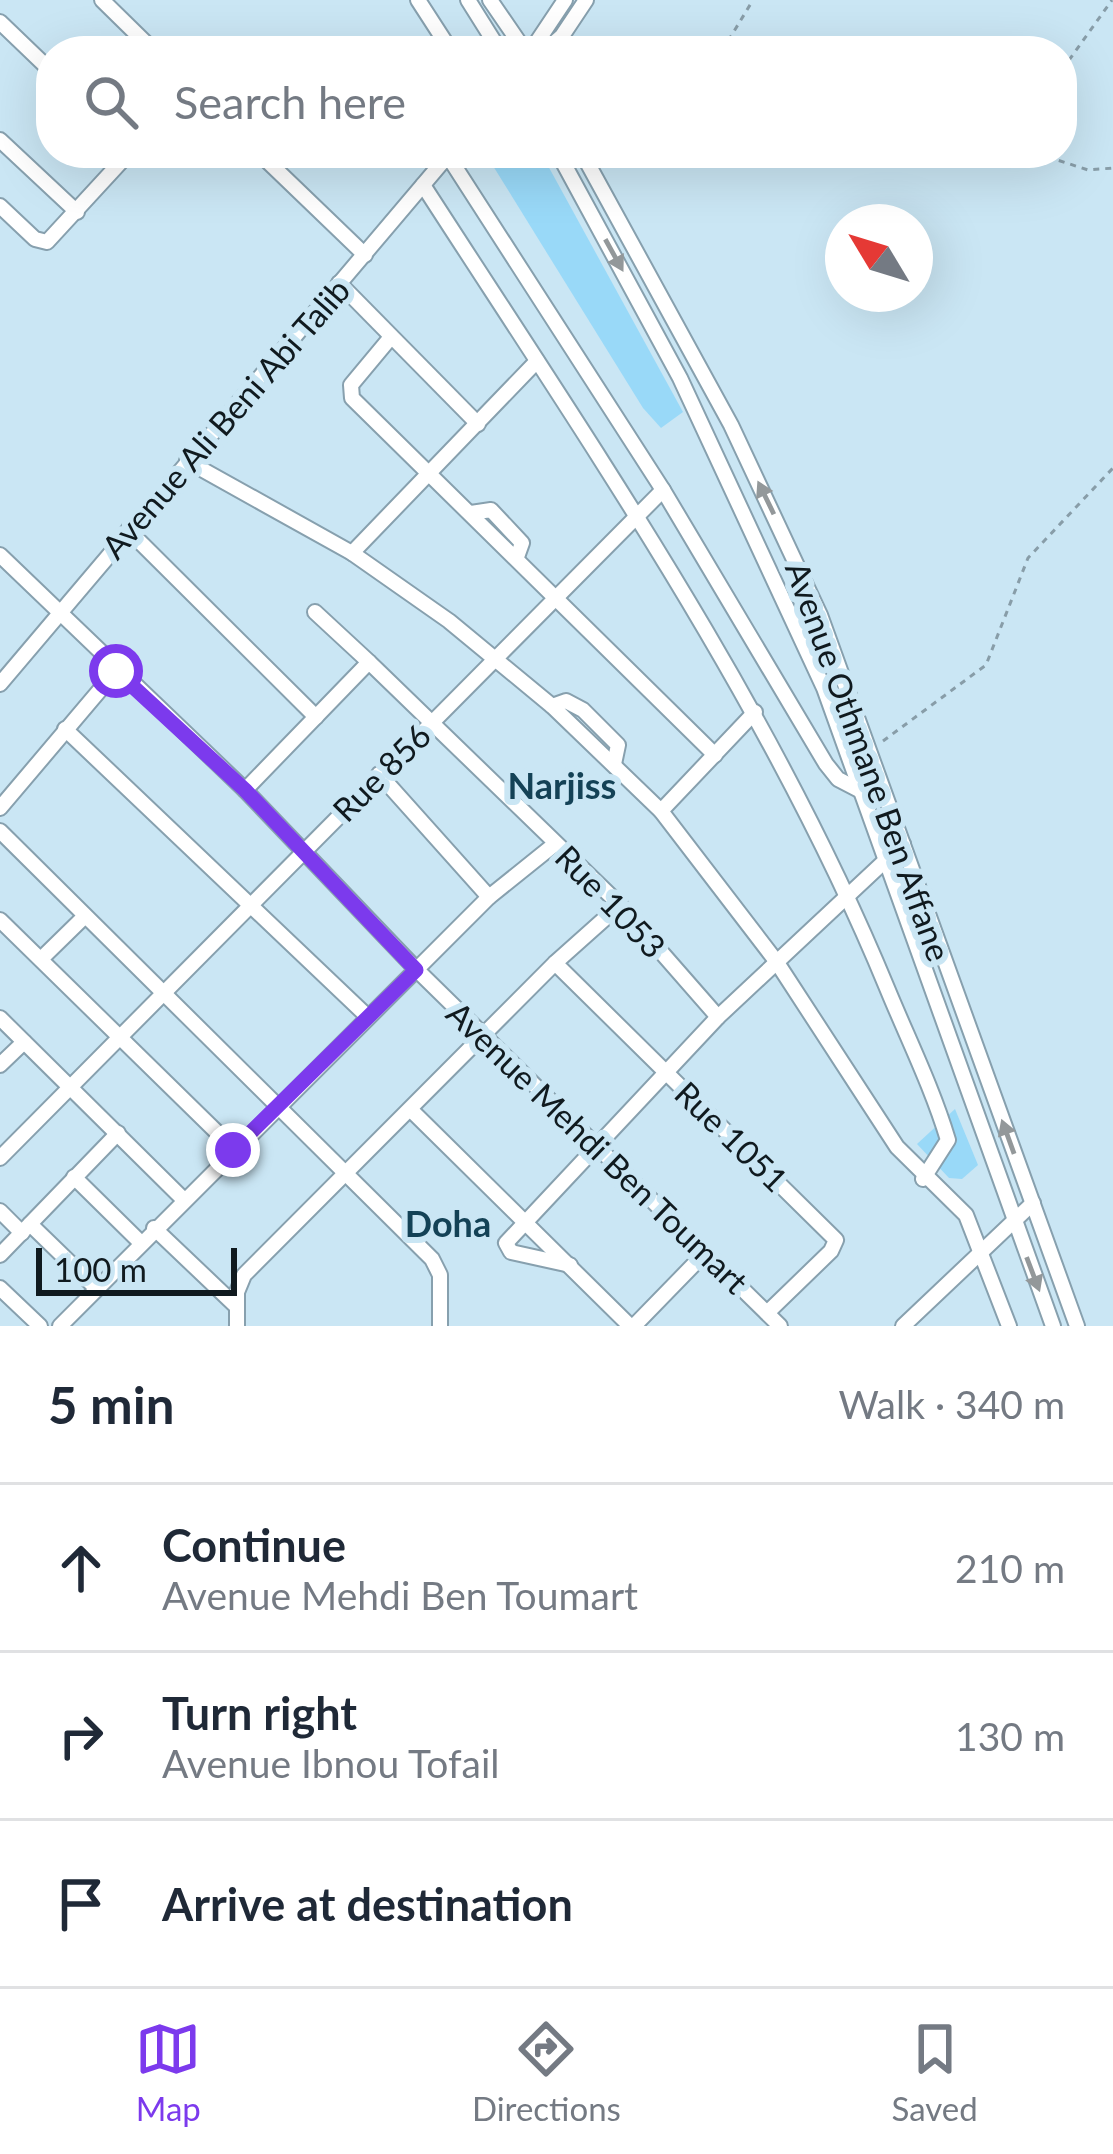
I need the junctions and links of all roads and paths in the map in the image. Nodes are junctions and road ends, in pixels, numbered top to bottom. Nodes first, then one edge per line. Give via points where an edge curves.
1 (102, 0) edge
2 (418, 0) edge
3 (468, 0) edge
4 (490, 0) edge
5 (565, 0) edge
6 (586, 0) edge
7 (753, 0) edge
8 (1112, 0) edge
9 (0, 22) edge
10 (139, 36) edge
11 (441, 36) edge
12 (491, 36) edge
13 (517, 36) edge
14 (539, 36) edge
15 (563, 36) edge
16 (731, 36) edge
17 (1077, 49) edge
18 (36, 57) edge
19 (0, 140) edge
20 (1077, 166) edge
21 (116, 168) edge
22 (275, 168) edge
23 (437, 168) edge
24 (458, 168) edge
25 (565, 168) edge
26 (591, 168) edge
27 (600, 168) edge
28 (1113, 168) edge
29 (593, 172) junction
30 (423, 185) junction
31 (0, 206) edge
32 (77, 212) junction
33 (365, 255) junction
34 (340, 283) junction
35 (391, 337) junction
36 (537, 361) junction
37 (478, 424) junction
38 (188, 461) junction
39 (1113, 468) edge
40 (431, 472) junction
41 (662, 490) junction
42 (634, 517) junction
43 (128, 530) junction
44 (352, 553) junction
45 (0, 555) edge
46 (555, 596) junction
47 (315, 612) dead end
48 (59, 613) junction
49 (495, 656) junction
50 (369, 662) junction
51 (116, 671) junction
52 (0, 684) edge
53 (755, 712) junction
54 (316, 717) junction
55 (431, 722) junction
56 (65, 729) junction
57 (872, 748) junction
58 (715, 755) junction
59 (379, 774) junction
60 (245, 790) junction
61 (863, 792) junction
62 (0, 808) edge
63 (661, 811) junction
64 (0, 831) edge
65 (555, 844) junction
66 (903, 844) junction
67 (304, 851) junction
68 (884, 861) junction
69 (849, 892) junction
70 (489, 898) junction
71 (620, 905) junction
72 (248, 906) junction
73 (85, 916) junction
74 (0, 920) edge
75 (41, 959) junction
76 (776, 961) junction
77 (555, 963) junction
78 (416, 970) junction
79 (164, 991) junction
80 (368, 1017) junction
81 (718, 1017) junction
82 (0, 1018) edge
83 (120, 1035) junction
84 (484, 1035) junction
85 (24, 1042) junction
86 (0, 1065) edge
87 (666, 1072) junction
88 (71, 1086) junction
89 (277, 1106) junction
90 (411, 1110) junction
91 (118, 1133) junction
92 (596, 1144) junction
93 (233, 1150) junction
94 (0, 1158) edge
95 (346, 1173) junction
96 (74, 1177) junction
97 (923, 1179) junction
98 (184, 1199) junction
99 (1033, 1203) junction
100 (0, 1211) edge
101 (525, 1219) junction
102 (1014, 1222) junction
103 (26, 1228) junction
104 (154, 1228) junction
105 (140, 1242) junction
106 (706, 1252) junction
107 (0, 1255) edge
108 (978, 1256) junction
109 (570, 1265) junction
110 (0, 1288) edge
111 (96, 1288) junction
112 (237, 1307) junction
113 (767, 1313) junction
114 (40, 1326) edge
115 (60, 1326) edge
116 (237, 1326) edge
117 (440, 1326) edge
118 (633, 1326) edge
119 (780, 1326) edge
120 (903, 1326) edge
121 (1009, 1326) edge
122 (1053, 1326) edge
123 (1077, 1326) edge

1 - 10 street
2 - 11 street
3 - 12 street
4 - 13 street
5 - 14 street
6 - 15 street
7 - 16 path
8 - 17 path
9 - 18 street
19 - 32 street
20 - 28 path
21 - 32 street
22 - 33 street
23 - 30 street, Avenue Ali Beni Abi Talib
24 - 41 street
25 -> 61 street, Avenue Othmane Ben Affane via 736,490
26 - 29 street, Avenue Othmane Ben Affane
27 - 29 path
57 -> 29 street, Avenue Othmane Ben Affane via 731,425
30 - 33 street, Avenue Ali Beni Abi Talib
30 - 36 street
31 - 32 street via 43,243
33 - 34 street, Avenue Ali Beni Abi Talib
34 - 35 street
34 - 38 street, Avenue Ali Beni Abi Talib
35 - 37 street
35 - 40 street via 350,393
36 - 37 street
36 - 42 street
37 - 40 street
38 - 43 street, Avenue Ali Beni Abi Talib
38 - 44 street
39 - 57 path via 1028,558 986,665
40 - 44 street
40 - 46 street
41 - 42 street, Rue 856
41 - 61 street via 826,764
42 - 46 street, Rue 856
42 - 53 street
43 - 48 street, Avenue Ali Beni Abi Talib
43 - 54 street
44 - 49 street
45 - 48 street, Avenue Mehdi Ben Toumart
46 - 49 street, Rue 856
46 - 58 street
47 - 50 street, Rue 1053
48 - 51 street, Avenue Mehdi Ben Toumart
48 - 52 street, Avenue Ali Beni Abi Talib
49 - 55 street, Rue 856
49 - 63 street
50 - 54 street
50 - 55 street, Rue 1053
51 - 56 street
51 - 60 street, Avenue Mehdi Ben Toumart
53 - 58 street
53 - 69 street
54 - 60 street
55 - 59 street, Rue 856
55 - 65 street, Rue 1053
56 - 62 street
56 - 72 street
57 - 66 street, Avenue Othmane Ben Affane
58 - 63 street
59 - 67 street, Rue 856
59 - 70 street
60 - 67 street, Avenue Mehdi Ben Toumart
61 - 68 street, Avenue Othmane Ben Affane
63 - 76 street
64 - 73 street
65 - 70 street
65 - 71 street, Rue 1053
66 - 68 street
99 -> 66 street, Avenue Othmane Ben Affane
67 - 72 street, Rue 856
67 - 78 street, Avenue Mehdi Ben Toumart
68 - 69 street
68 - 102 street, Avenue Othmane Ben Affane
69 - 76 street
69 - 97 street via 947,1140
70 - 78 street
71 - 77 street
71 - 81 street, Rue 1053
72 - 79 street, Rue 856
72 - 80 street
73 - 75 street
73 - 79 street
74 - 75 street
75 - 83 street
76 - 81 street
76 - 97 street
77 - 84 street
77 - 87 street, Rue 1051
78 - 80 street
78 - 84 street, Avenue Mehdi Ben Toumart
79 - 83 street, Rue 856
79 - 89 street
80 - 89 street
81 - 87 street
82 - 85 street
83 - 88 street, Rue 856
83 - 93 street
84 - 90 street
84 - 92 street, Avenue Mehdi Ben Toumart
85 - 86 street
85 - 88 street
87 - 92 street
87 - 113 street, Rue 1051 via 836,1240
88 - 91 street
88 - 94 street, Rue 856
89 - 93 street
89 - 95 street
90 - 95 street
90 - 101 street
91 - 96 street
91 - 98 street
92 - 101 street
92 - 106 street, Avenue Mehdi Ben Toumart
93 - 98 street
95 - 112 street via 244,1275
95 - 117 street via 436,1264
96 - 103 street
96 - 105 street
97 - 108 street via 966,1215
98 - 104 street
99 - 102 street
99 - 123 street, Avenue Othmane Ben Affane
100 - 103 street
101 - 109 street
101 - 109 street via 507,1249
102 - 108 street
102 -> 122 street, Avenue Othmane Ben Affane
103 - 107 street
103 - 111 street
104 - 105 street
104 - 112 street
105 - 111 street
106 - 113 street, Avenue Mehdi Ben Toumart
106 - 118 street
108 - 120 street
108 - 121 street
109 - 118 street
110 - 114 street
111 - 115 street
112 - 116 street
113 - 119 street, Avenue Mehdi Ben Toumart

